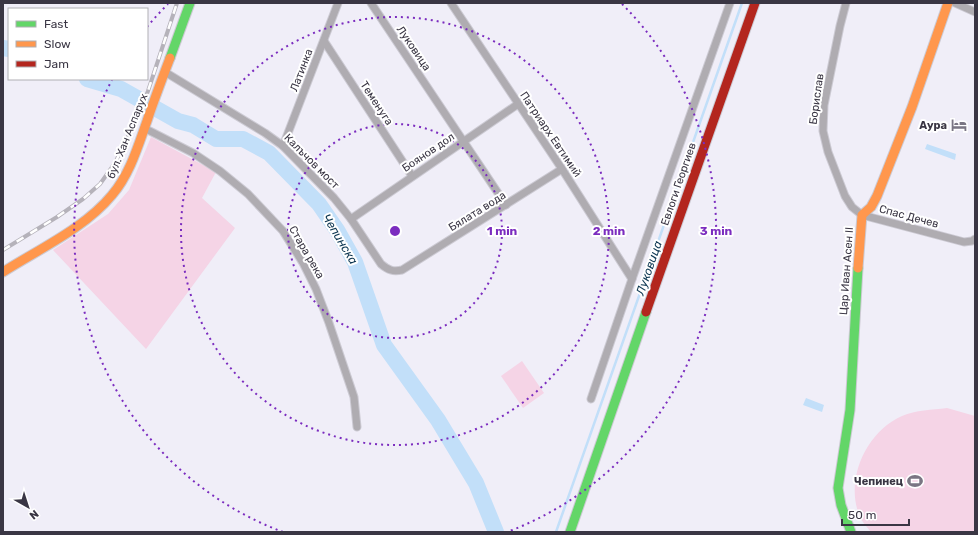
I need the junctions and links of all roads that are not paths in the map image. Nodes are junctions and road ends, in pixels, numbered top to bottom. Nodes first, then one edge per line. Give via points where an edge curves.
1 (190, 3) edge
2 (338, 3) edge
3 (371, 3) edge
4 (451, 3) edge
5 (730, 3) edge
6 (754, 3) edge
7 (846, 3) edge
8 (948, 3) edge
9 (955, 3) edge
10 (975, 12) edge
11 (324, 41) junction
12 (165, 72) junction
13 (518, 104) junction
14 (144, 128) junction
15 (464, 142) junction
16 (283, 146) junction
17 (562, 169) junction
18 (412, 176) junction
19 (845, 196) joint
20 (506, 205) junction
21 (862, 215) junction
22 (350, 219) junction
23 (975, 239) edge
24 (402, 270) joint
25 (3, 272) edge
26 (632, 278) junction
27 (591, 399) dead end
28 (357, 428) dead end
29 (570, 532) edge
30 (851, 532) edge

1 - 12 street, бул. Хан Аспарух
2 - 11 street, Латинка
3 - 15 street, Луковица
4 - 13 street, Патриарх Евтимий
5 - 26 street, Евлоги Георгиев
6 - 29 street, Евлоги Георгиев
7 - 19 street, Борислав via 824,105 823,130 828,152
8 - 21 street, Цар Иван Асен II via 912,107 877,196 871,207
9 - 10 street
11 - 16 street, Латинка
11 - 18 street, Теменуга
12 - 14 street, бул. Хан Аспарух
12 - 16 street, Калъчов мост
13 - 15 street, Боянов дол
13 - 17 street, Патриарх Евтимий
14 - 25 street, бул. Хан Аспарух via 129,168 118,188 105,203 68,232
14 - 28 street, Стара река via 194,152 220,171 248,194 283,231 303,263 329,323 354,397
15 - 18 street, Боянов дол
15 - 20 street, Луковица
16 - 22 street, Калъчов мост via 317,180
17 - 20 street, Бялата вода
17 - 26 street, Патриарх Евтимий
18 - 22 street, Боянов дол
19 - 21 street, Спас Дечев via 852,207
20 - 24 street, Бялата вода
21 - 23 street, Спас Дечев via 964,242
21 - 30 street, Цар Иван Асен II via 850,410 838,488 840,506
22 - 24 street, Калъчов мост via 381,264 395,272
26 - 27 street, Евлоги Георгиев

